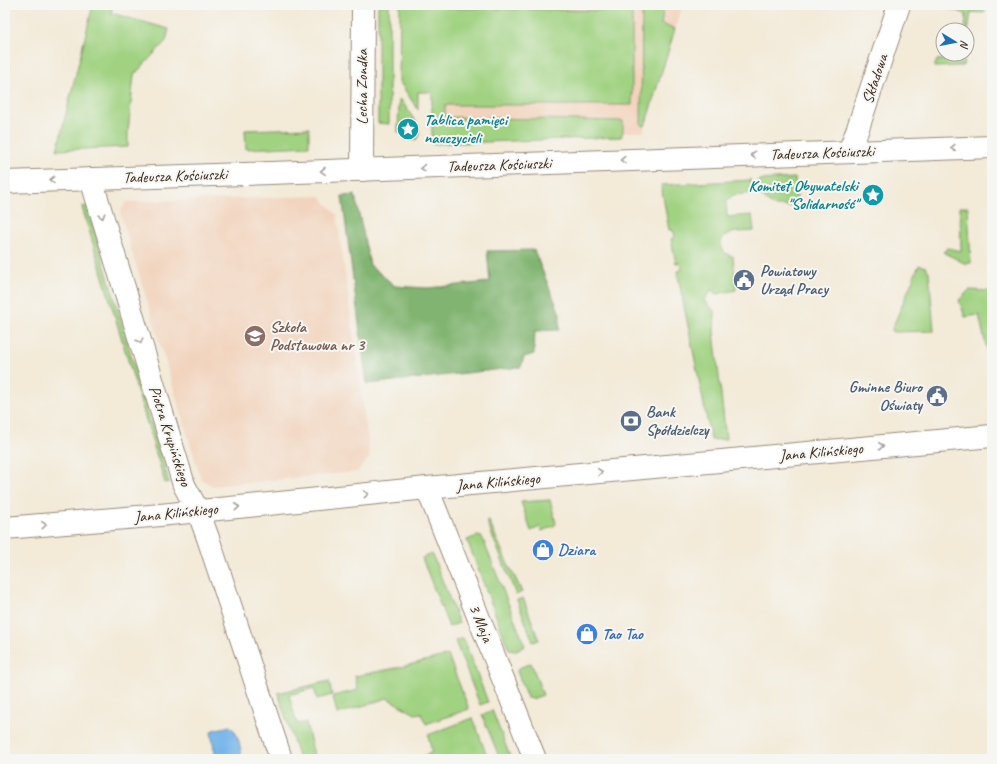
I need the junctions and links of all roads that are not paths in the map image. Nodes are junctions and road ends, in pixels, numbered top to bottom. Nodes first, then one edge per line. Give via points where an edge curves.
1 (363, 5) edge
2 (899, 5) edge
3 (992, 147) edge
4 (849, 152) junction
5 (362, 170) junction
6 (91, 179) junction
7 (5, 182) edge
8 (992, 436) edge
9 (427, 488) junction
10 (198, 511) junction
11 (5, 528) edge
12 (281, 759) edge
13 (535, 759) edge

1 - 5 street, Lecha Zondka
2 - 4 street, Składowa
3 -> 4 street, Tadeusza Kościuszki
4 -> 5 street, Tadeusza Kościuszki
5 -> 6 street, Tadeusza Kościuszki
6 -> 7 street, Tadeusza Kościuszki
6 -> 10 street, Piotra Krupińskiego via 184,485
9 -> 8 street, Jana Kilińskiego
10 -> 9 street, Jana Kilińskiego
9 - 13 street, 3 Maja
11 -> 10 street, Jana Kilińskiego
10 - 12 street, Piotra Krupińskiego

